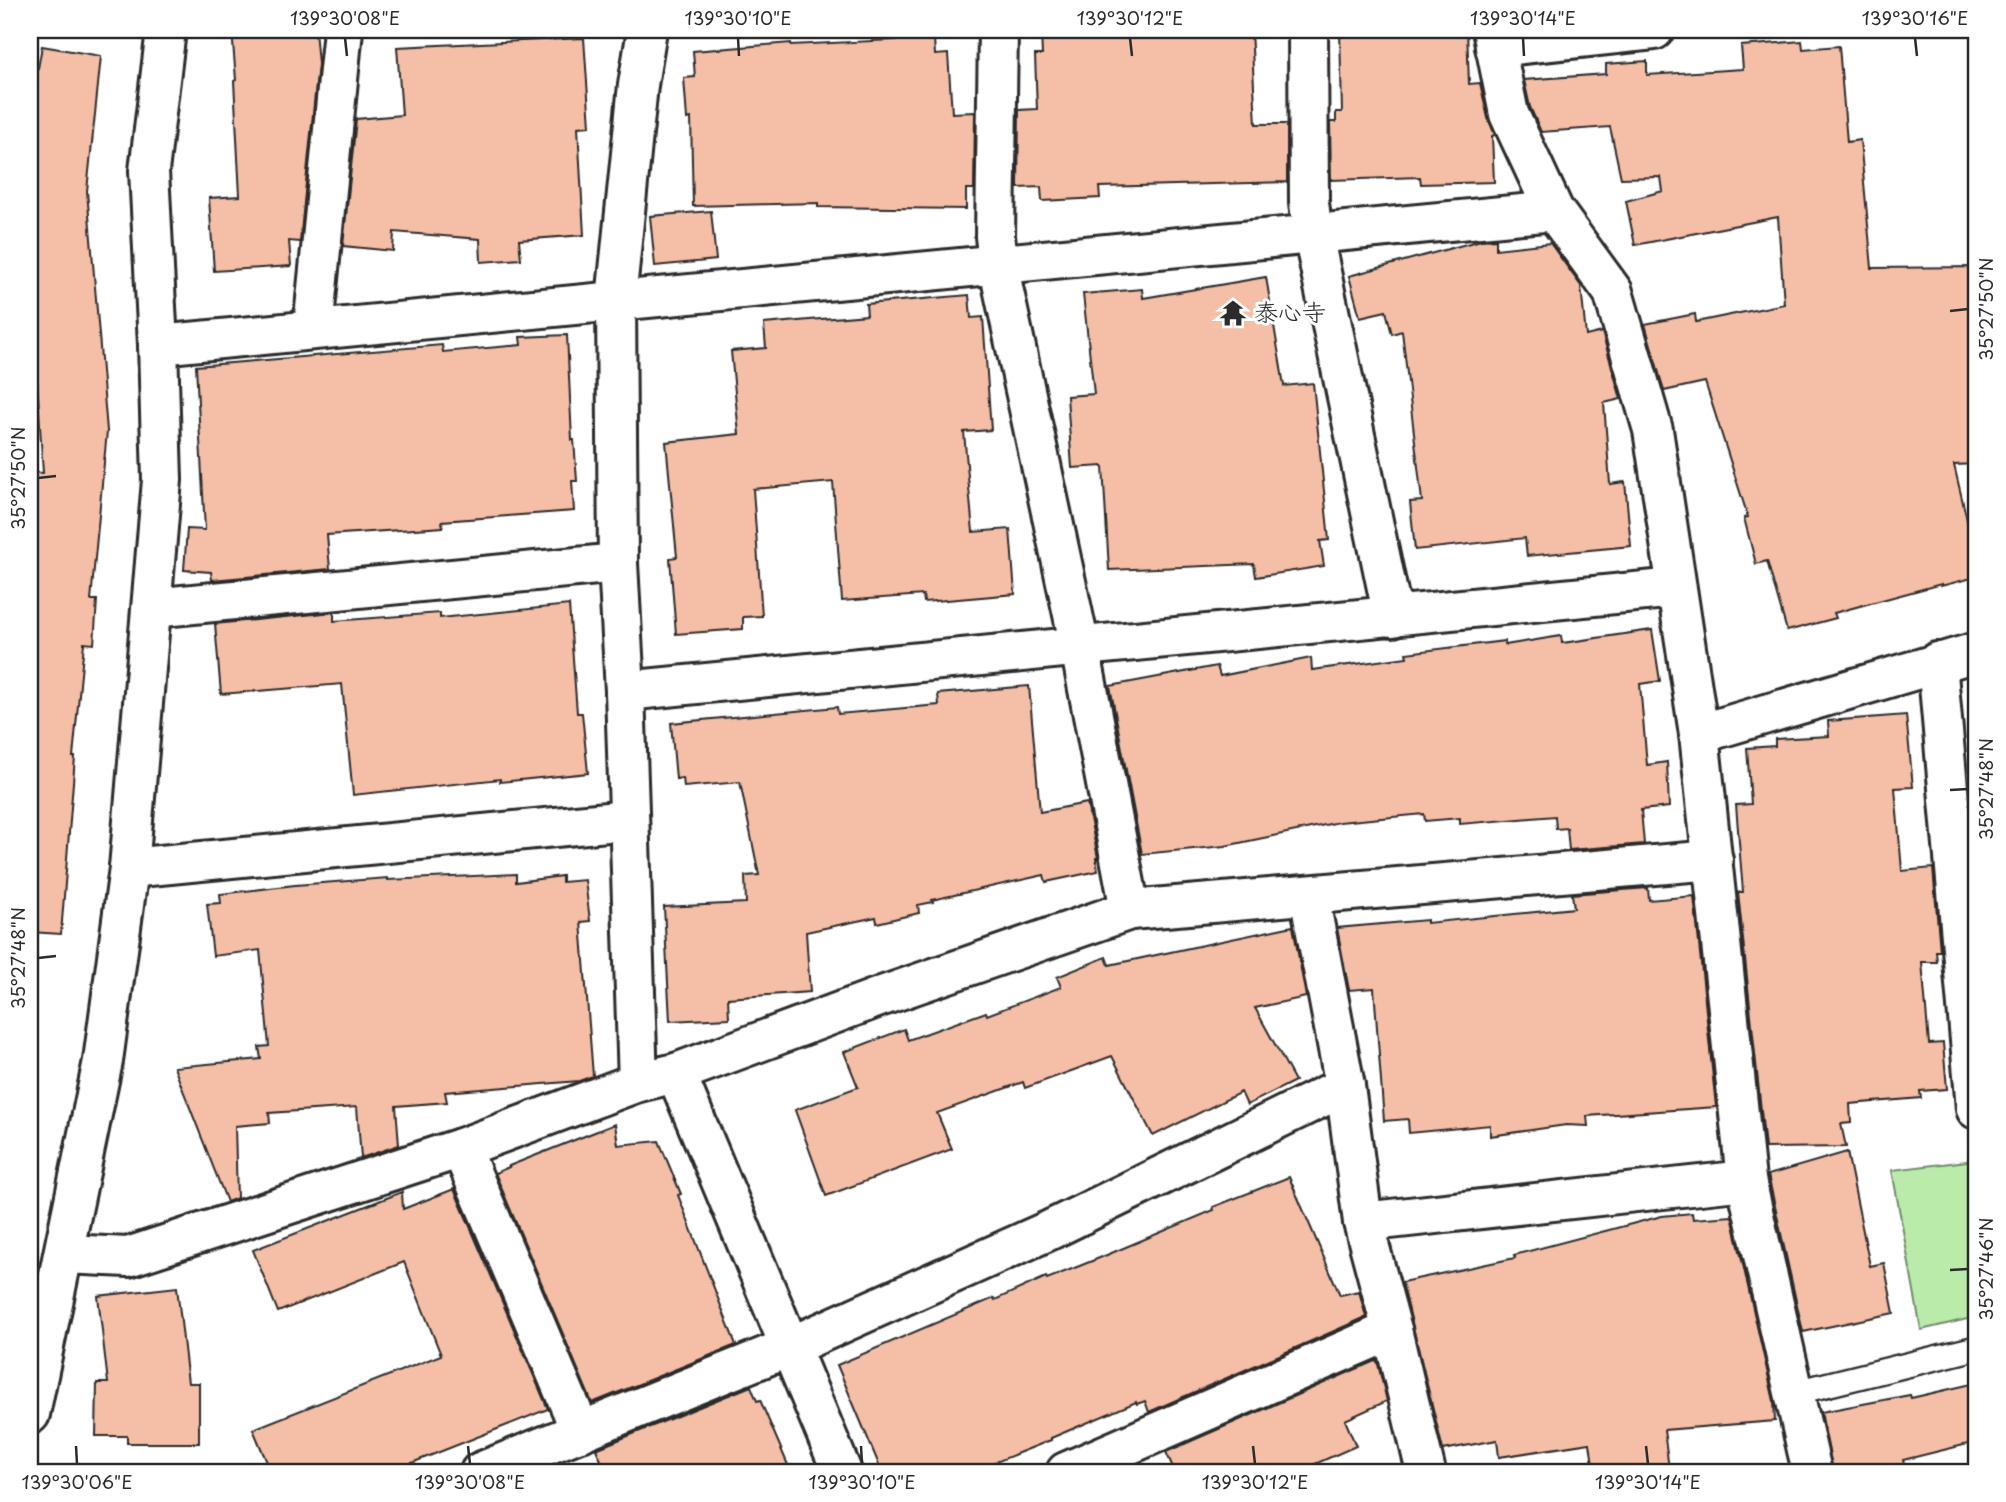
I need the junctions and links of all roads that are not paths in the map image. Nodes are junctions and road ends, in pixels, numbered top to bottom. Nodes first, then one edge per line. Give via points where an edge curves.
1 (166, 30) edge
2 (343, 30) edge
3 (647, 30) edge
4 (998, 30) edge
5 (1308, 30) edge
6 (1654, 30) edge
7 (1493, 38) edge
8 (1554, 211) junction
9 (1313, 234) junction
10 (998, 264) junction
11 (616, 300) junction
12 (313, 329) junction
13 (158, 345) junction
14 (618, 564) junction
15 (1676, 588) junction
16 (152, 608) junction
17 (1393, 617) junction
18 (1080, 647) junction
19 (1976, 652) edge
20 (1937, 662) junction
21 (625, 691) junction
22 (1699, 734) junction
23 (628, 820) junction
24 (1713, 860) junction
25 (129, 868) junction
26 (1309, 895) junction
27 (1130, 910) junction
28 (676, 1073) junction
29 (638, 1083) junction
30 (1345, 1086) junction
31 (1976, 1109) edge
32 (461, 1148) junction
33 (1746, 1180) junction
34 (1363, 1222) junction
35 (64, 1254) junction
36 (1392, 1330) junction
37 (789, 1347) junction
38 (1976, 1348) edge
39 (1793, 1393) junction
40 (30, 1414) edge
41 (581, 1432) junction
42 (480, 1472) edge
43 (842, 1472) edge
44 (1066, 1472) edge
45 (1426, 1472) edge
46 (1812, 1472) edge

1 - 13 street via 149,171
2 - 12 street
3 - 11 street
4 - 10 street
5 - 9 street
6 - 7 street
7 - 8 street via 1509,114
8 - 9 street
8 - 15 street via 1613,292 1653,430
9 - 10 street
9 - 17 street
10 - 11 street
10 - 18 street
11 - 12 street
11 - 14 street
12 - 13 street
13 - 16 street via 162,480
14 - 16 street
14 - 21 street
15 - 17 street
15 - 22 street
16 - 25 street
17 - 18 street
18 - 21 street
18 - 27 street
19 - 20 street
20 - 22 street
20 - 31 street
21 - 23 street
22 - 24 street
23 - 25 street
23 - 29 street
24 - 26 street
24 - 33 street
25 - 35 street via 103,1061
26 - 27 street
26 - 30 street
27 - 28 street
28 - 29 street
28 - 37 street
29 - 32 street
30 - 34 street
30 - 37 street via 1050,1230
32 - 35 street via 128,1257
32 - 41 street
33 - 34 street
33 - 39 street
34 - 36 street
35 - 40 street
36 - 44 street
36 - 45 street
37 - 41 street
37 - 43 street
38 - 39 lane
39 - 46 street
41 - 42 street

